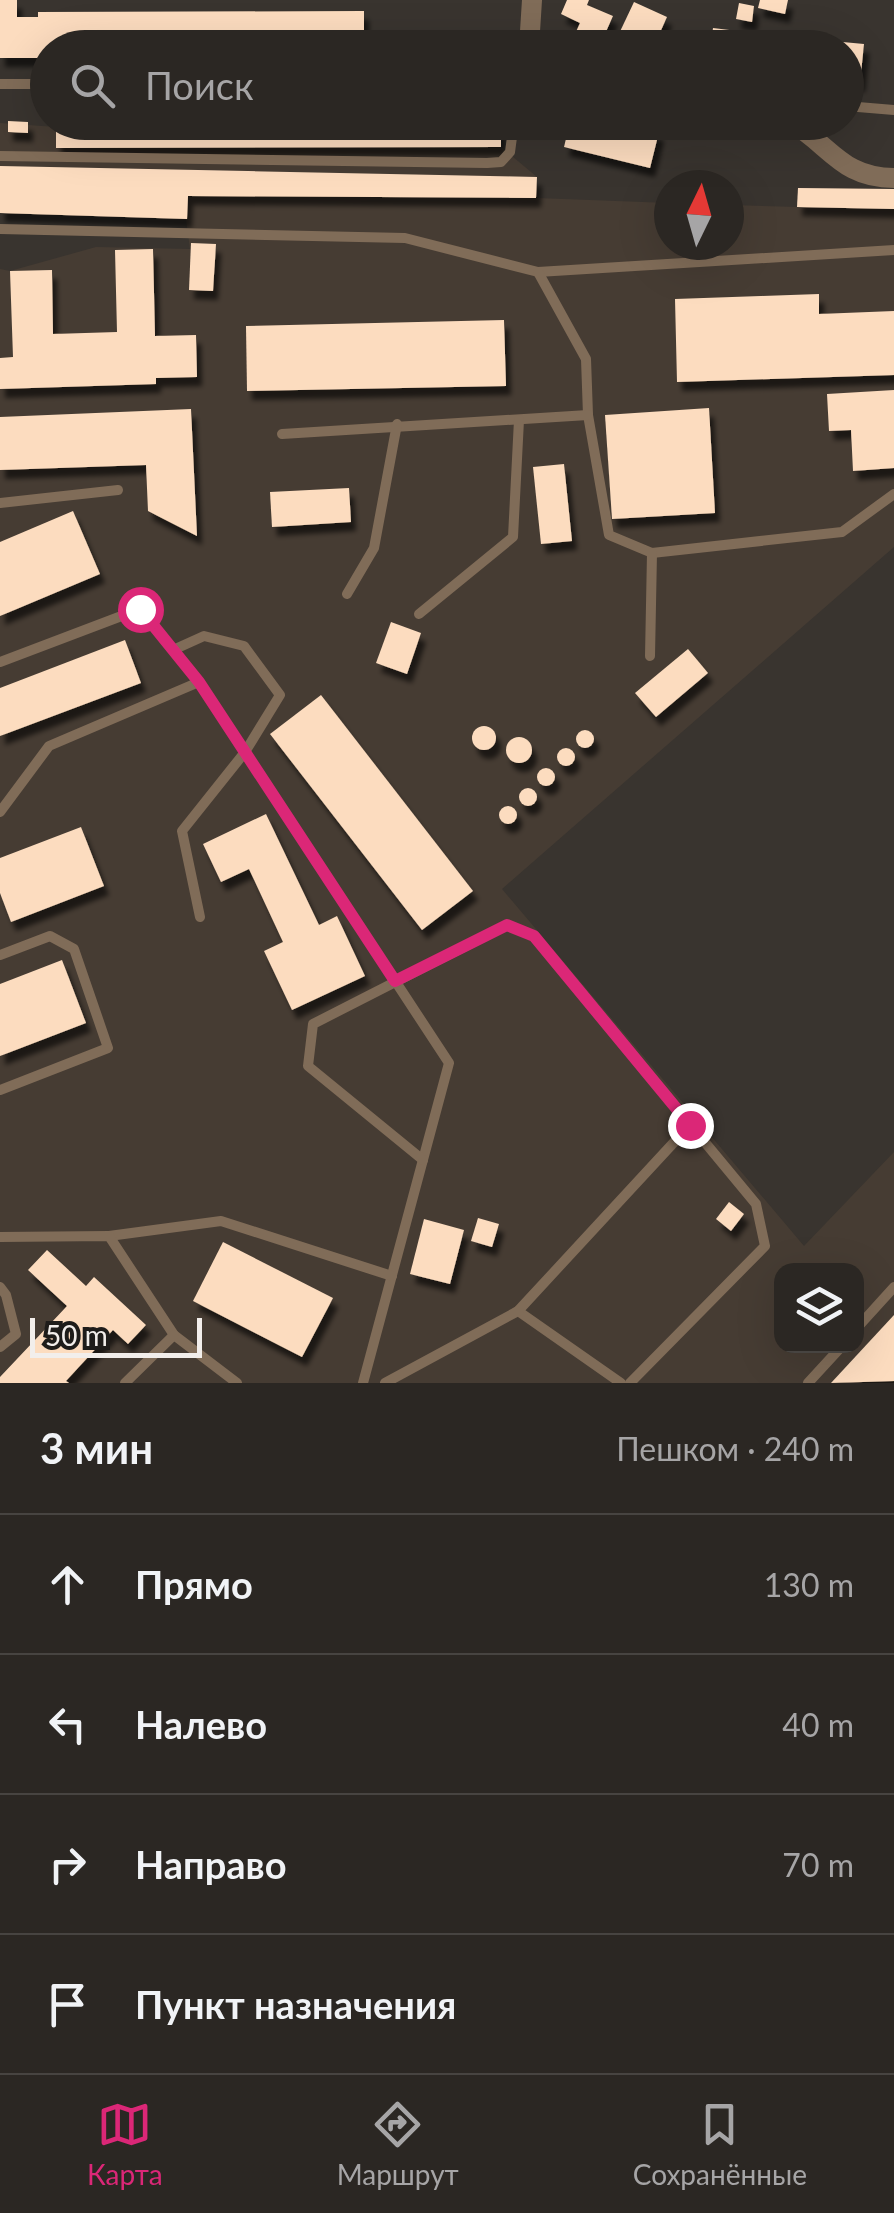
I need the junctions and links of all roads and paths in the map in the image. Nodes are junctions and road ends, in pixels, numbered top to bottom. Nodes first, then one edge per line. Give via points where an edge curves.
1 (532, 0) edge
2 (531, 30) edge
3 (0, 84) edge
4 (30, 84) edge
5 (864, 108) edge
6 (894, 110) edge
7 (512, 140) edge
8 (816, 140) edge
9 (0, 156) edge
10 (894, 178) edge
11 (0, 229) edge
12 (894, 250) edge
13 (538, 272) junction
14 (588, 415) junction
15 (519, 420) junction
16 (398, 424) junction
17 (282, 434) dead end
18 (118, 490) dead end
19 (894, 494) edge
20 (0, 503) edge
21 (652, 553) junction
22 (347, 594) dead end
23 (418, 614) dead end
24 (173, 650) junction
25 (650, 656) dead end
26 (0, 662) edge
27 (199, 682) junction
28 (245, 752) junction
29 (0, 812) edge
30 (200, 917) dead end
31 (0, 955) edge
32 (395, 981) junction
33 (0, 1090) edge
34 (690, 1125) junction
35 (423, 1160) junction
36 (108, 1236) junction
37 (0, 1237) edge
38 (392, 1276) junction
39 (0, 1287) edge
40 (894, 1288) edge
41 (518, 1311) junction
42 (864, 1320) edge
43 (174, 1335) junction
44 (0, 1347) edge
45 (836, 1353) edge
46 (125, 1383) edge
47 (237, 1383) edge
48 (363, 1383) edge
49 (385, 1383) edge
50 (621, 1383) edge
51 (630, 1383) edge
52 (808, 1383) edge

1 - 2 street
3 - 4 lane
5 - 6 lane
7 - 9 lane via 500,162 487,163
8 - 10 street via 857,174
11 - 13 lane via 406,238
12 - 13 lane
13 - 14 lane via 586,359
14 - 15 lane
14 - 21 lane via 609,535
15 - 16 lane
15 - 23 lane via 513,537
16 - 17 lane
16 - 22 lane via 374,548
18 - 20 lane
19 - 21 lane via 842,532
21 - 25 lane
24 - 26 lane via 140,609
24 - 27 lane
24 - 28 lane via 204,636 244,646 271,683 280,696
27 - 28 lane
27 - 29 lane via 50,746
28 - 30 lane via 182,831
28 - 32 lane
31 - 33 lane via 50,936 74,949 108,1048
32 - 34 lane via 507,925 534,936
32 - 35 lane via 449,1063
32 - 35 lane via 313,1024 308,1066
34 - 41 lane
34 - 51 lane via 756,1204 765,1246
35 - 38 lane
36 - 37 lane
36 - 38 lane via 221,1222
36 - 43 lane
38 - 48 lane
39 - 44 lane via 16,1334
40 - 42 lane
41 - 49 lane
41 - 50 lane
43 - 46 lane
43 - 47 lane
45 - 52 lane

